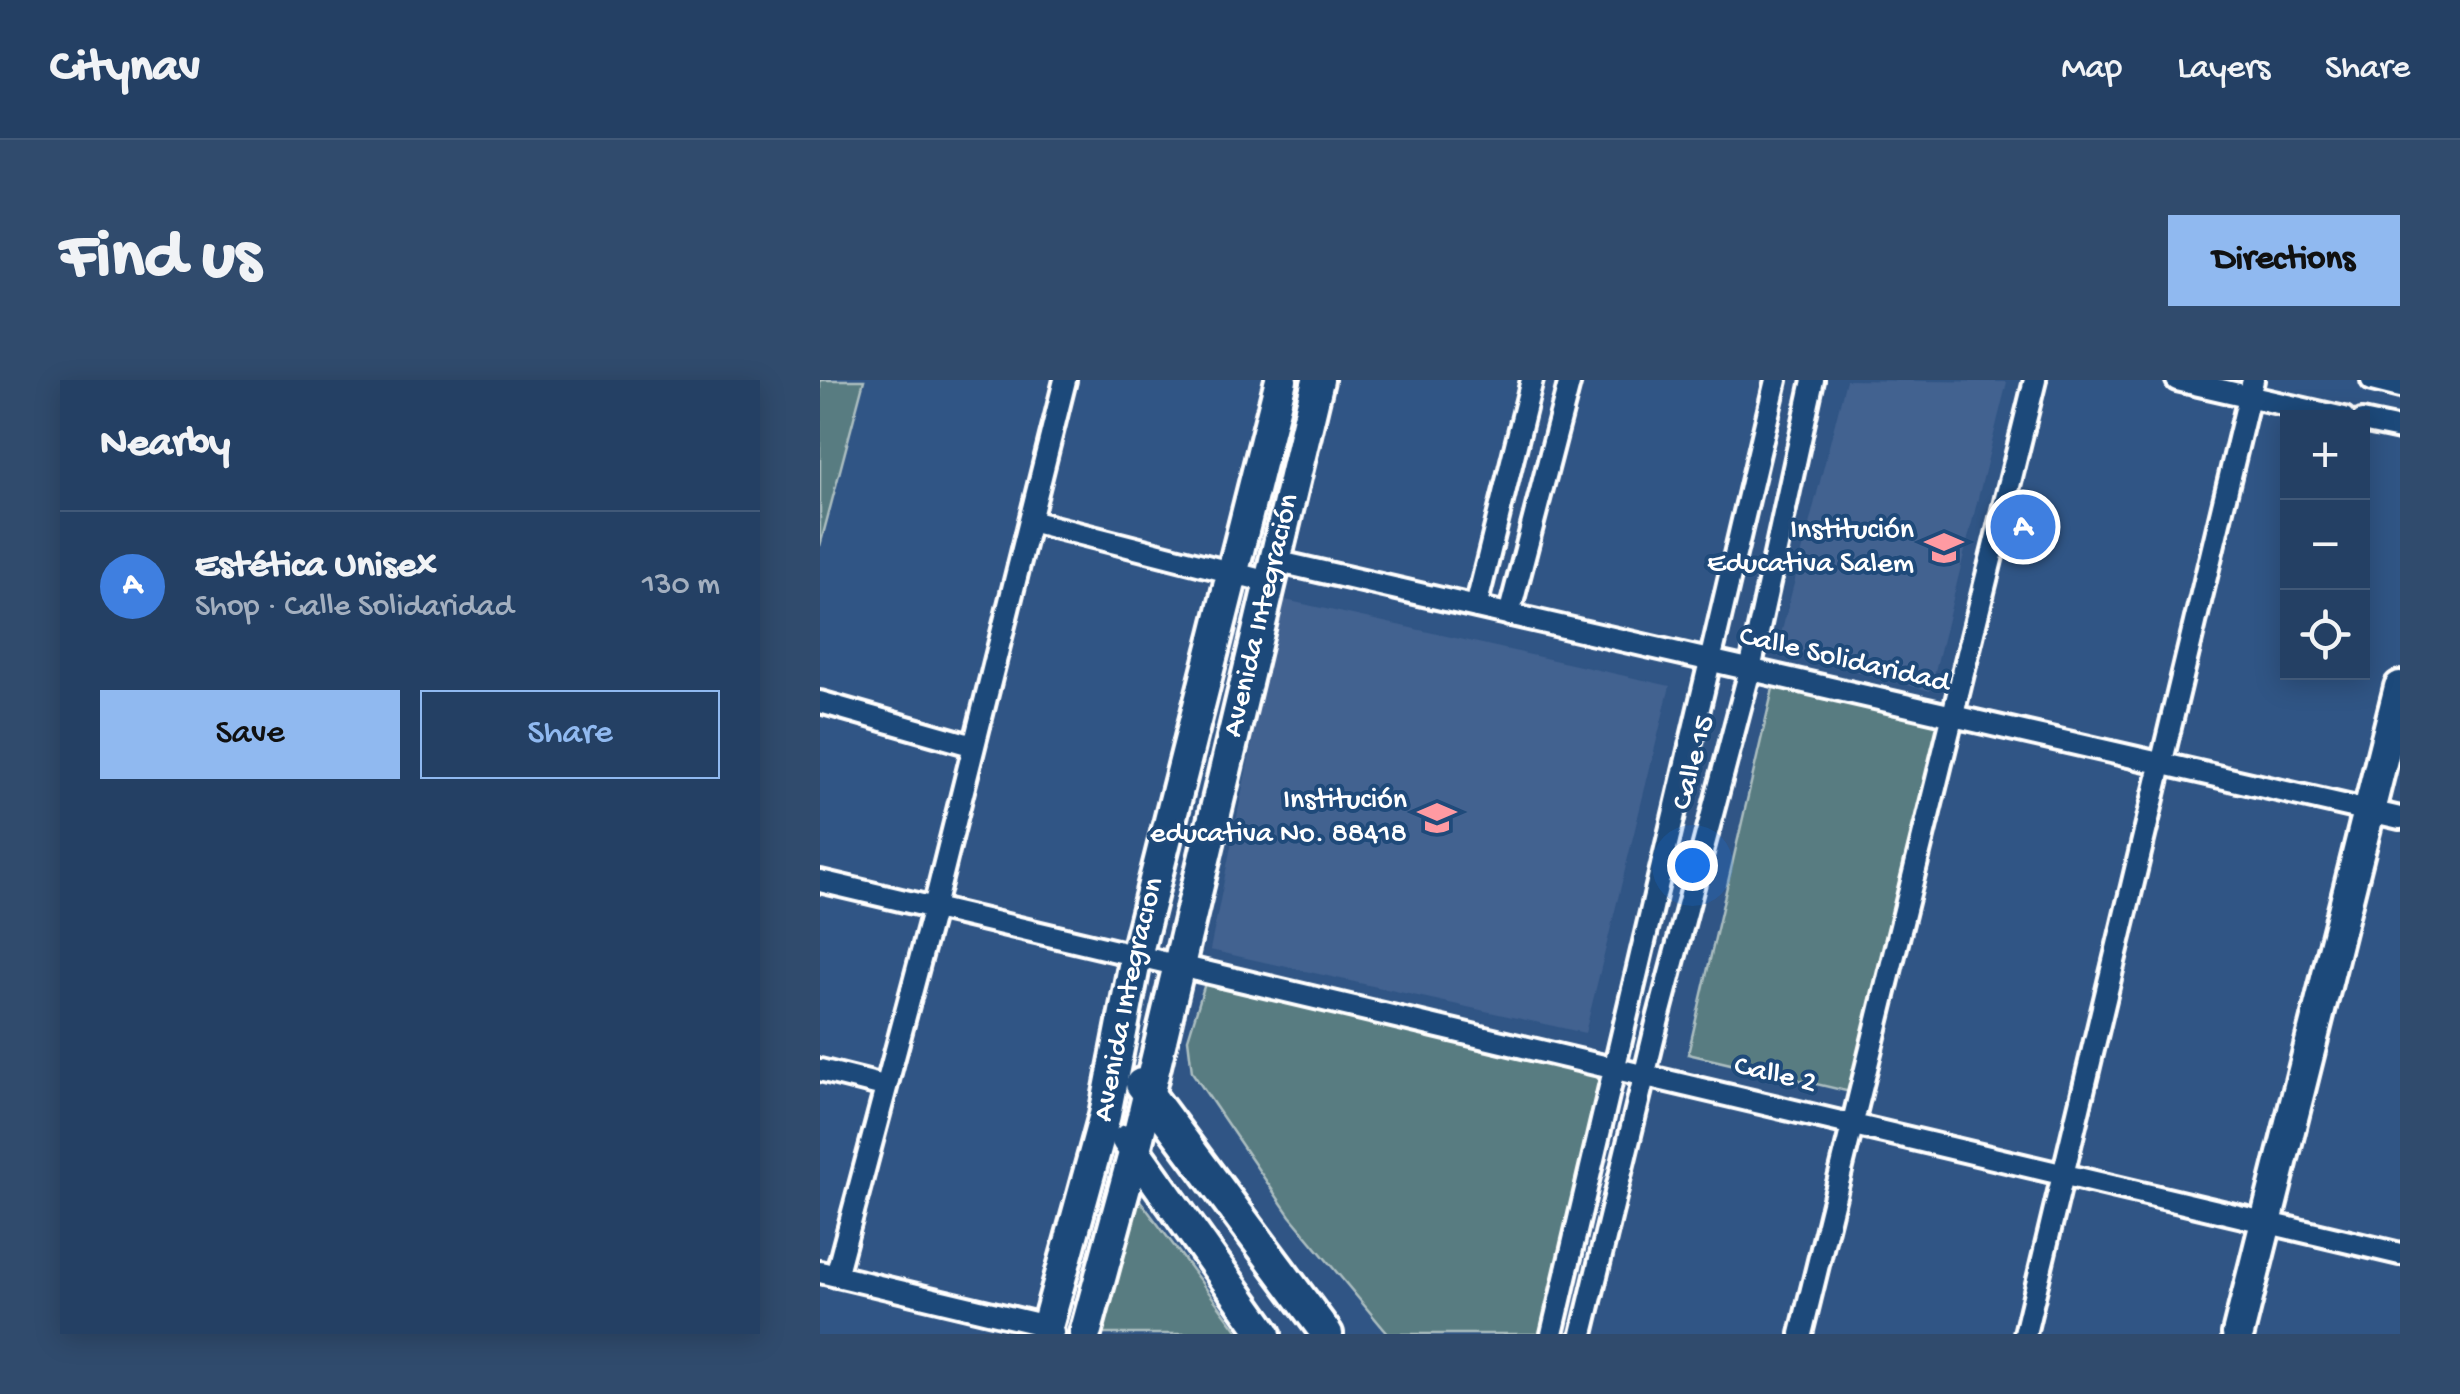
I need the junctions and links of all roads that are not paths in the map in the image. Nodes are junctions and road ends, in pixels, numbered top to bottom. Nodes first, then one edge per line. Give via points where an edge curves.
1 (1065, 380) edge
2 (1281, 380) edge
3 (1318, 380) edge
4 (1532, 380) edge
5 (1570, 380) edge
6 (1776, 380) edge
7 (1812, 380) edge
8 (2035, 380) edge
9 (2176, 380) edge
10 (2372, 380) edge
11 (2400, 387) edge
12 (2250, 389) edge
13 (2318, 410) edge
14 (2370, 423) edge
15 (2400, 429) edge
16 (1030, 521) junction
17 (1272, 572) junction
18 (1232, 573) junction
19 (1476, 608) junction
20 (1509, 615) junction
21 (1708, 660) junction
22 (1750, 670) junction
23 (2400, 688) edge
24 (820, 702) edge
25 (1952, 716) junction
26 (974, 746) junction
27 (2161, 764) junction
28 (2369, 811) junction
29 (2400, 818) edge
30 (820, 881) edge
31 (934, 907) junction
32 (1136, 956) junction
33 (1178, 966) junction
34 (1116, 1053) junction
35 (1612, 1068) junction
36 (820, 1070) edge
37 (1644, 1076) junction
38 (884, 1086) junction
39 (1149, 1093) junction
40 (1105, 1115) junction
41 (1852, 1125) junction
42 (1135, 1150) junction
43 (2063, 1174) junction
44 (2266, 1222) junction
45 (2400, 1254) edge
46 (828, 1274) edge
47 (1048, 1331) edge
48 (1084, 1334) edge
49 (1265, 1334) edge
50 (1327, 1334) edge
51 (1552, 1334) edge
52 (1582, 1334) edge
53 (1801, 1334) edge
54 (2024, 1334) edge
55 (2238, 1334) edge

1 - 16 street
2 - 18 main road, Avenida Integracion
3 - 17 main road, Avenida Integración
4 - 19 street
5 - 20 street
6 - 21 street
7 - 22 street, Calle 15
8 - 25 street
9 - 12 street
10 - 11 street
12 - 13 street
12 - 27 street
14 - 15 street
16 - 18 street, Calle Solidaridad
16 - 26 street
17 - 18 street, Calle Solidaridad
17 - 19 street, Calle Solidaridad
17 - 33 main road, Avenida Integración
18 - 32 main road, Avenida Integracion
19 - 20 street, Calle Solidaridad
20 - 21 street, Calle Solidaridad
21 - 22 street, Calle Solidaridad
21 - 35 street
22 - 25 street, Calle Solidaridad
22 - 37 street, Calle 15
23 - 28 main road
24 - 26 street
25 - 27 street, Calle Solidaridad
25 - 41 street
26 - 31 street
27 - 28 street, Calle Solidaridad
27 - 43 street
28 - 29 street, Calle Solidaridad
28 - 44 main road
30 - 31 street, Calle 2
31 - 32 street, Calle 2
31 - 38 street
32 - 33 street, Calle 2
32 - 34 main road, Avenida Integracion
33 - 35 street, Calle 2
33 - 39 main road, Avenida Integración
34 - 39 main road
34 - 40 main road, Avenida Integracion
35 - 37 street, Calle 2
35 - 51 street
36 - 38 street
37 - 41 street, Calle 2
37 - 52 street, Calle 15
38 - 46 street
39 - 42 main road, Avenida Integración
39 - 50 main road
40 - 42 main road
40 - 47 main road, Avenida Integracion
41 - 43 street, Calle 2
41 - 53 street
42 - 48 main road, Avenida Integración
42 - 49 main road
43 - 44 street, Calle 2
43 - 54 street
44 - 45 street, Calle 2
44 - 55 main road
46 - 47 street

